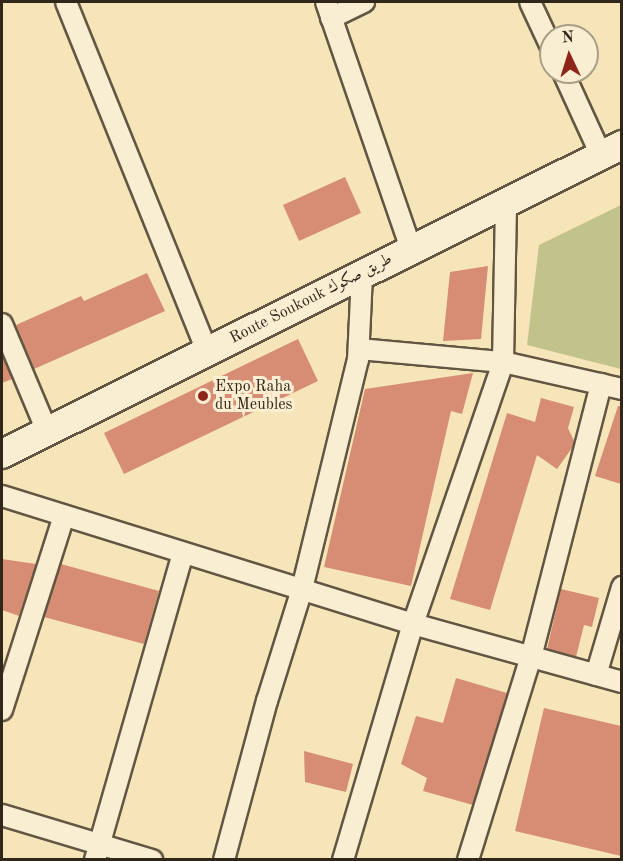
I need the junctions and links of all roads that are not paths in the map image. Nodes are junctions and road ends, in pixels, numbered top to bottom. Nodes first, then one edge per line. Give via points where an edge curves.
1 (66, 2) edge
2 (364, 2) edge
3 (530, 2) edge
4 (328, 10) edge
5 (540, 24) edge
6 (570, 84) edge
7 (611, 150) edge
8 (506, 202) junction
9 (411, 249) junction
10 (362, 274) junction
11 (2, 324) edge
12 (359, 349) junction
13 (207, 351) junction
14 (503, 362) junction
15 (601, 384) junction
16 (621, 389) edge
17 (47, 431) junction
18 (2, 454) edge
19 (2, 496) edge
20 (64, 516) junction
21 (183, 553) junction
22 (621, 587) edge
23 (302, 589) junction
24 (413, 624) junction
25 (531, 657) junction
26 (596, 675) junction
27 (621, 682) edge
28 (2, 710) edge
29 (2, 815) edge
30 (98, 852) edge
31 (152, 860) edge
32 (224, 860) edge
33 (343, 860) edge
34 (468, 860) edge

1 - 13 street
2 - 4 street
3 - 5 street
4 - 9 street
6 - 7 street
7 - 8 street, Route Soukouk طريق صكوك
8 - 9 street, Route Soukouk طريق صكوك
8 - 14 street
9 - 10 street, Route Soukouk طريق صكوك
10 - 12 street
10 - 13 street, Route Soukouk طريق صكوك
11 - 17 street
12 - 14 street
12 - 23 street
13 - 17 street, Route Soukouk طريق صكوك
14 - 15 street
14 - 24 street
15 - 16 street
15 - 25 street
17 - 18 street, Route Soukouk طريق صكوك
19 - 20 street
20 - 21 street
20 - 28 street
21 - 23 street
21 - 30 street
22 - 26 street
23 - 24 street
23 - 32 street
24 - 25 street
24 - 33 street
25 - 26 street
25 - 34 street
26 - 27 street
29 - 30 street
30 - 31 street

